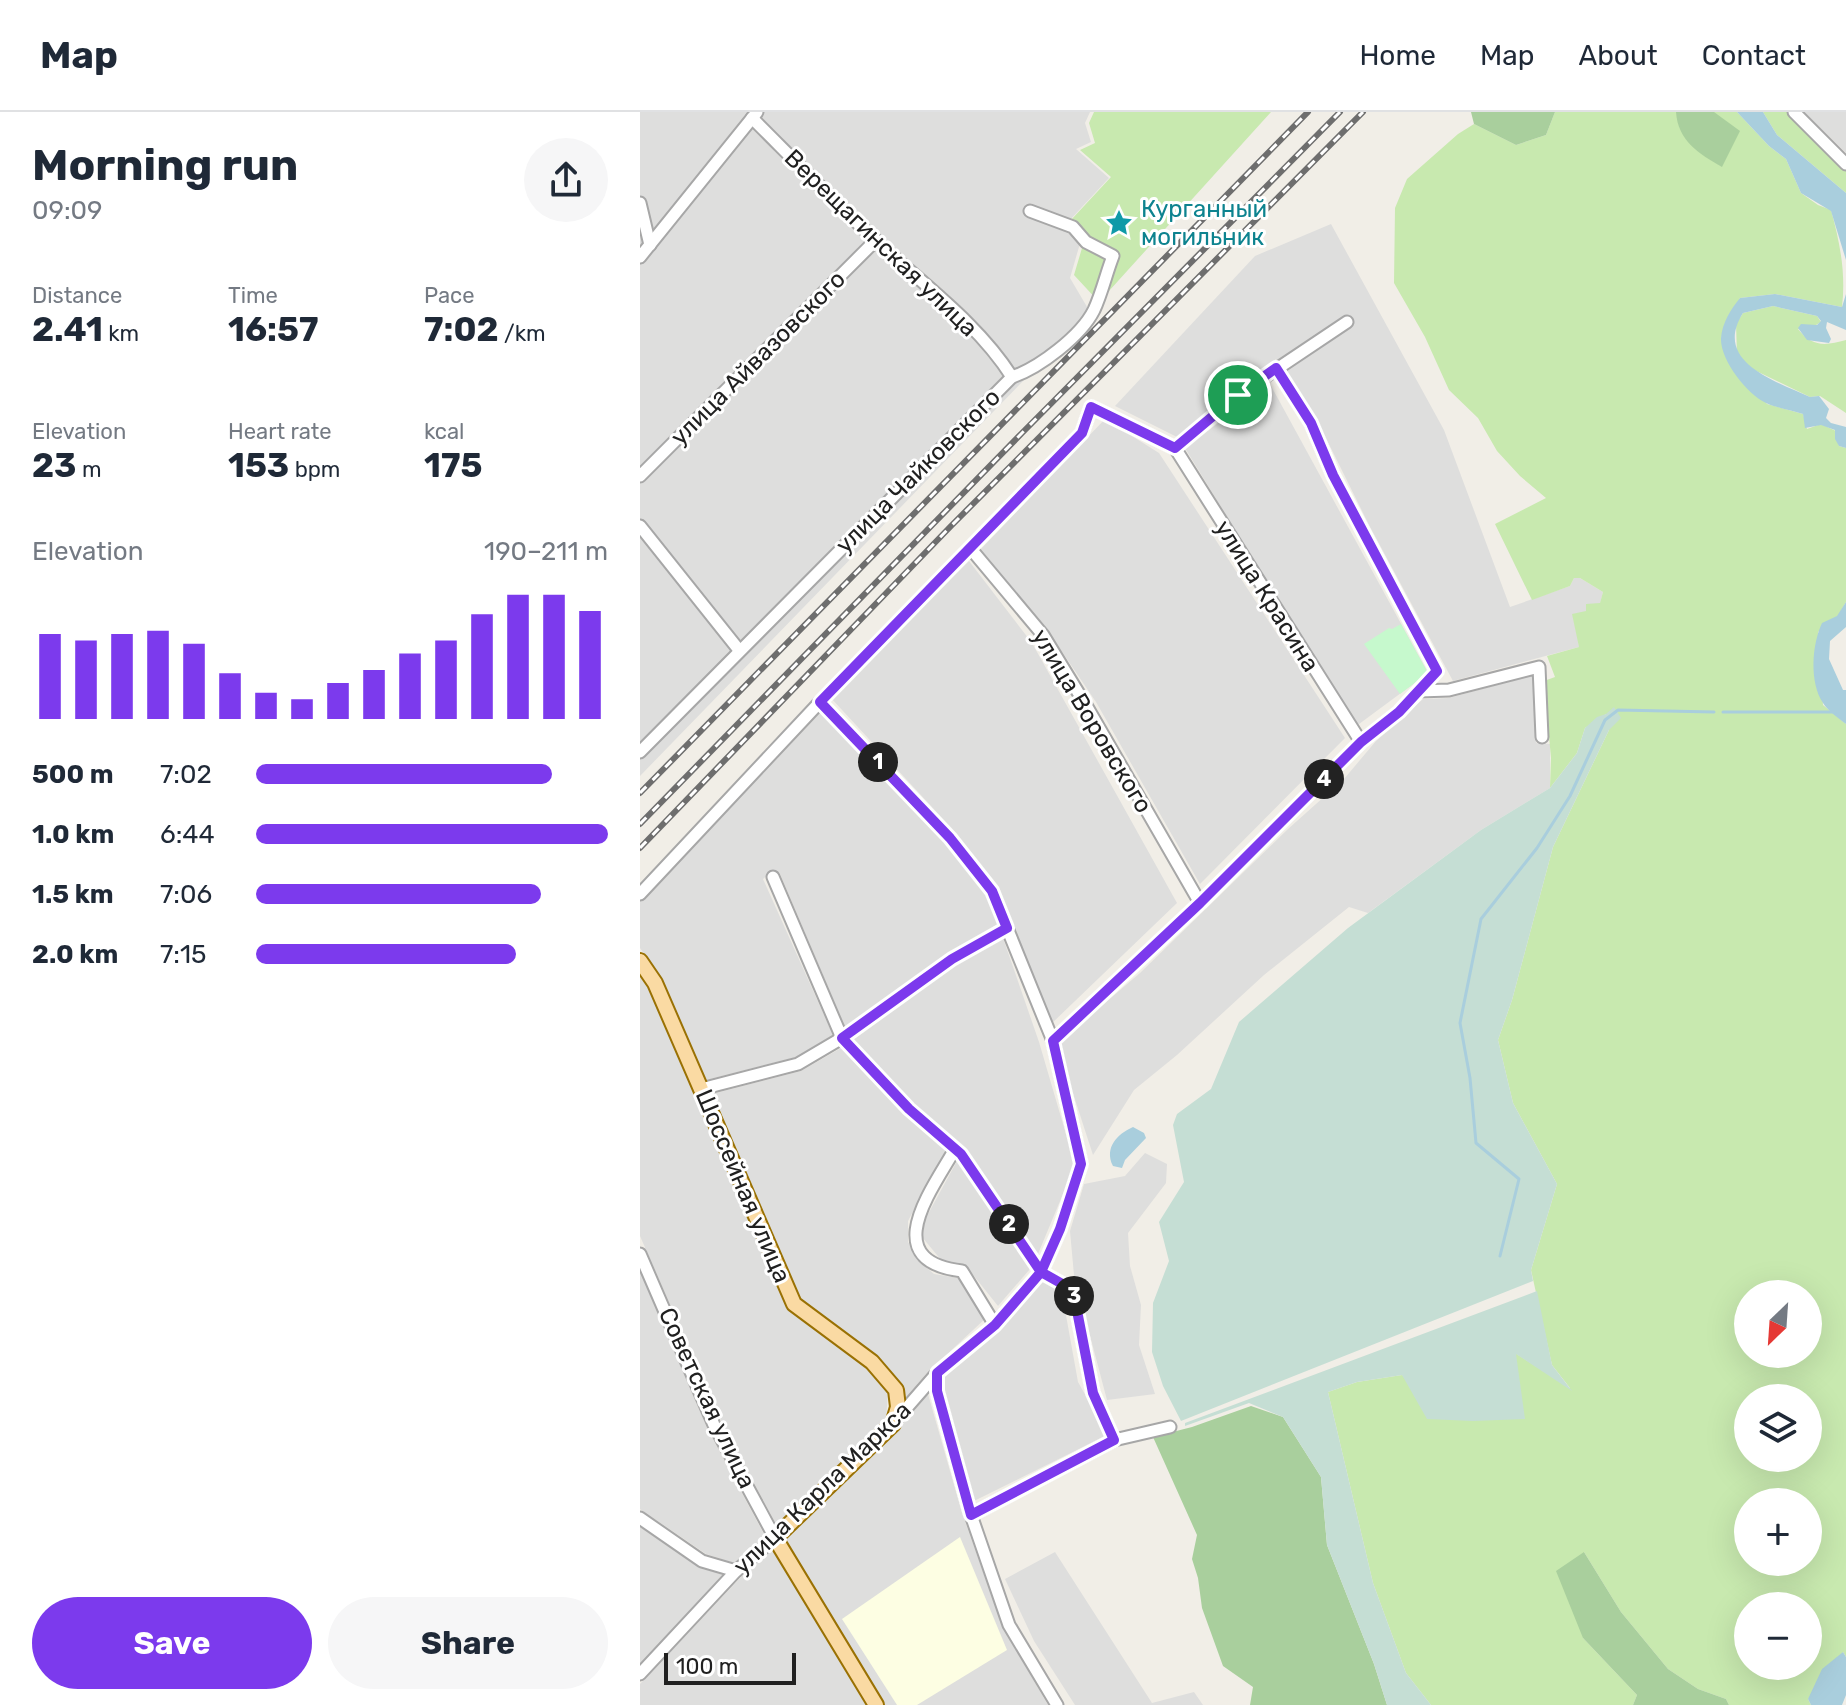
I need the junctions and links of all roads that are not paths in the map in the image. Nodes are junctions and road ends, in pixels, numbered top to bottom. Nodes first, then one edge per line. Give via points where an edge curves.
1 (1794, 112) edge
2 (754, 115) edge
3 (1846, 164) edge
4 (640, 203) edge
5 (1030, 211) dead end
6 (876, 240) junction
7 (650, 245) junction
8 (640, 257) edge
9 (1347, 322) dead end
10 (1276, 368) junction
11 (1012, 377) junction
12 (1175, 448) junction
13 (640, 476) edge
14 (640, 526) edge
15 (971, 549) junction
16 (739, 650) junction
17 (1419, 691) junction
18 (820, 702) junction
19 (1542, 737) dead end
20 (1361, 742) junction
21 (640, 752) edge
22 (773, 877) dead end
23 (640, 894) edge
24 (1200, 903) junction
25 (1007, 928) junction
26 (640, 961) edge
27 (842, 1038) junction
28 (1053, 1041) junction
29 (701, 1089) junction
30 (955, 1149) junction
31 (640, 1254) edge
32 (1041, 1272) junction
33 (995, 1325) junction
34 (937, 1373) junction
35 (893, 1424) junction
36 (1170, 1427) dead end
37 (1114, 1440) junction
38 (971, 1515) junction
39 (640, 1518) edge
40 (775, 1538) junction
41 (736, 1571) junction
42 (640, 1674) edge
43 (876, 1705) edge
44 (1057, 1705) edge

1 - 3 street
2 - 6 street, Верещагинская улица
2 - 7 street
4 - 7 street
5 - 11 street, улица Чайковского via 1073,227 1086,242 1113,256 1093,312 1082,327 1030,371
6 - 11 street, Верещагинская улица via 936,292
6 - 13 street, улица Айвазовского
7 - 8 street
9 - 10 street
10 - 12 street
10 - 17 street via 1311,423 1437,671
11 - 16 street, улица Чайковского
12 - 15 street via 1091,407 1082,433
12 - 20 street, улица Красина
14 - 16 street
15 - 18 street
15 - 24 street, улица Воровского via 1043,635
16 - 21 street, улица Чайковского
17 - 19 street via 1449,690 1539,667
17 - 20 street
18 - 23 street
18 - 25 street, улица Карла Маркса via 950,838 992,891
20 - 24 street
22 - 27 street
24 - 28 street
25 - 27 street via 952,959
25 - 28 street, улица Карла Маркса
26 - 29 main road, Шоссейная улица via 655,983
27 - 29 street via 798,1064
27 - 30 street
28 - 32 street, улица Карла Маркса via 1081,1164
29 - 35 main road, Шоссейная улица via 794,1304 872,1362 896,1390
30 - 32 street
30 - 33 street via 915,1223 914,1239 938,1269 962,1271
31 - 40 street, Советская улица via 714,1425
32 - 33 street, улица Карла Маркса
32 - 37 street via 1073,1290 1093,1393
33 - 34 street, улица Карла Маркса
34 - 35 street, улица Карла Маркса
34 - 38 street via 937,1391
35 - 40 main road, улица Карла Маркса
36 - 37 street
37 - 38 street
38 - 44 street via 1009,1625
39 - 41 street via 702,1561
40 - 41 street, улица Карла Маркса
40 - 43 main road, Советская улица
41 - 42 street, улица Карла Маркса

